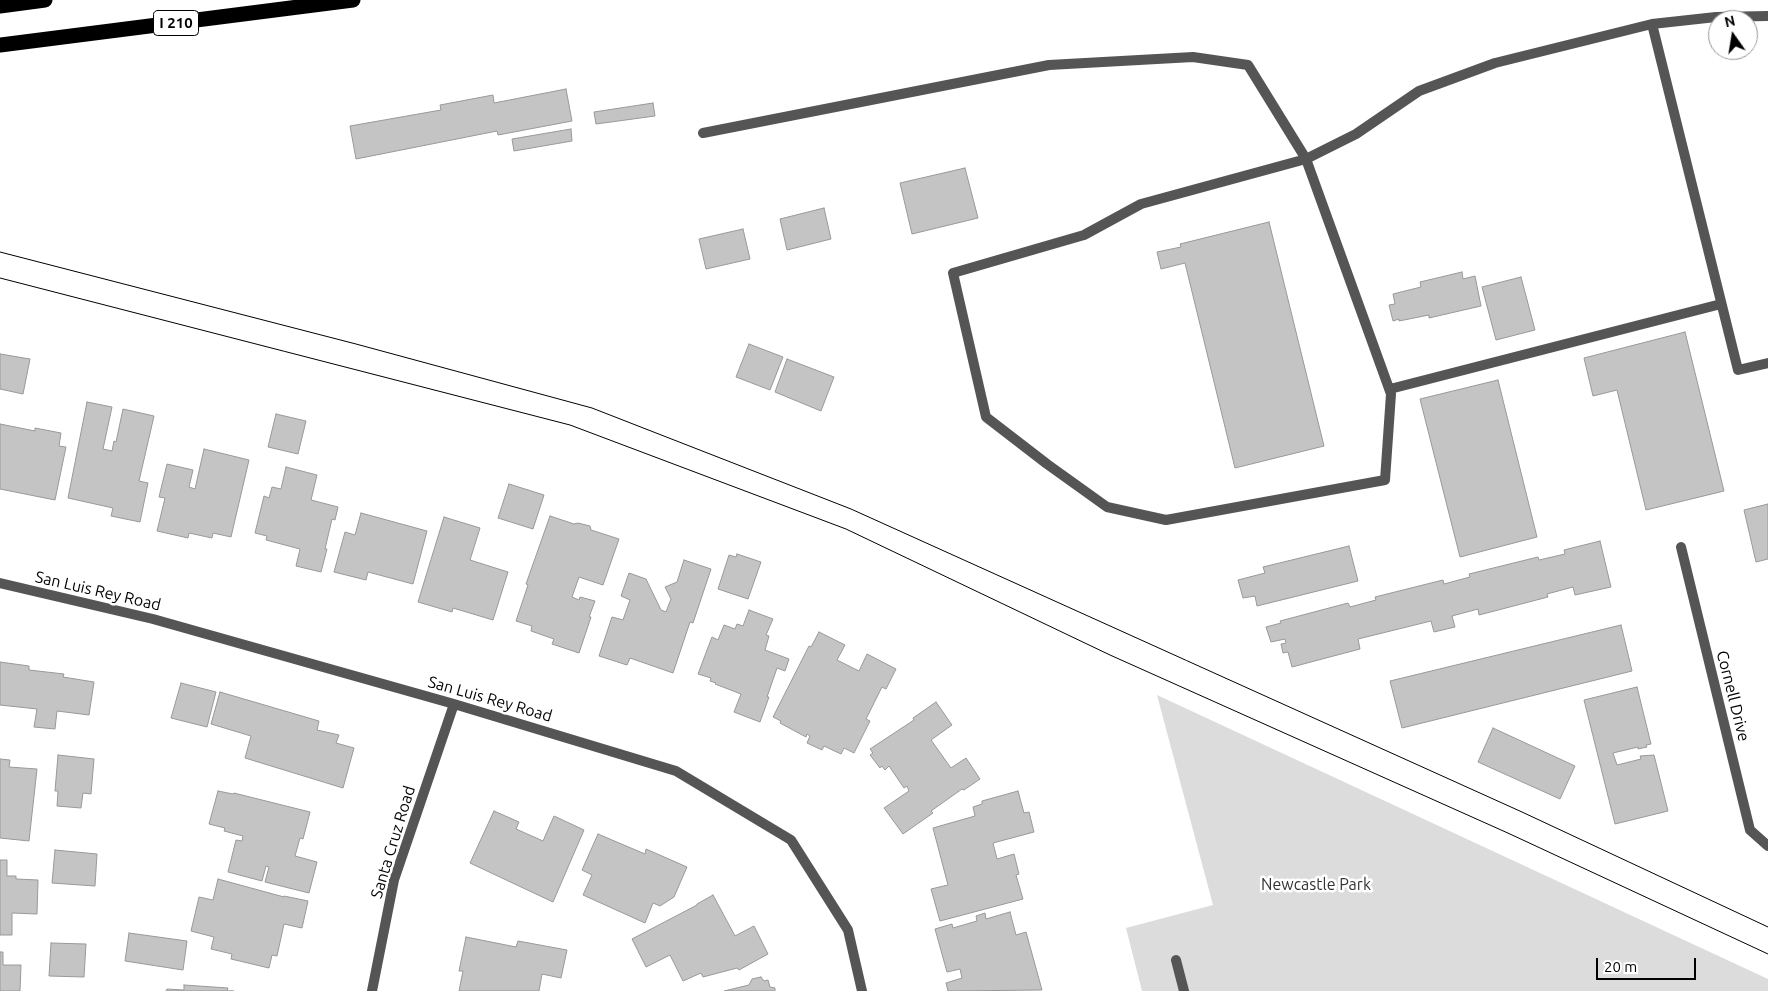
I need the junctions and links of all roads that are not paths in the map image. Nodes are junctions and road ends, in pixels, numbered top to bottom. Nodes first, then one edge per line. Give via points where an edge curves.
1 (46, 0) edge
2 (353, 0) edge
3 (0, 6) edge
4 (1768, 16) edge
5 (1652, 24) junction
6 (0, 45) edge
7 (703, 133) dead end
8 (1306, 159) junction
9 (1721, 304) junction
10 (1768, 363) edge
11 (1390, 389) junction
12 (1680, 547) dead end
13 (0, 584) edge
14 (454, 704) junction
15 (1768, 846) edge
16 (1176, 960) dead end
17 (372, 991) edge
18 (862, 991) edge
19 (1184, 991) edge

1 - 3 highway
2 - 6 highway, I 210
4 - 5 street via 1716,17
5 - 8 street via 1495,64 1419,90 1356,134
5 - 9 street
7 - 8 street via 1048,65 1193,57 1248,65
8 - 11 street
8 - 11 street via 1141,204 1084,234 953,273 986,417 1107,507 1166,520 1385,480
9 - 10 street via 1738,370
9 - 11 street
12 - 15 street, Cornell Drive via 1750,830
13 - 14 street, San Luis Rey Road via 152,619
14 - 17 street, Santa Cruz Road via 394,880
14 - 18 street, San Luis Rey Road via 676,770 792,840 848,930
16 - 19 street

